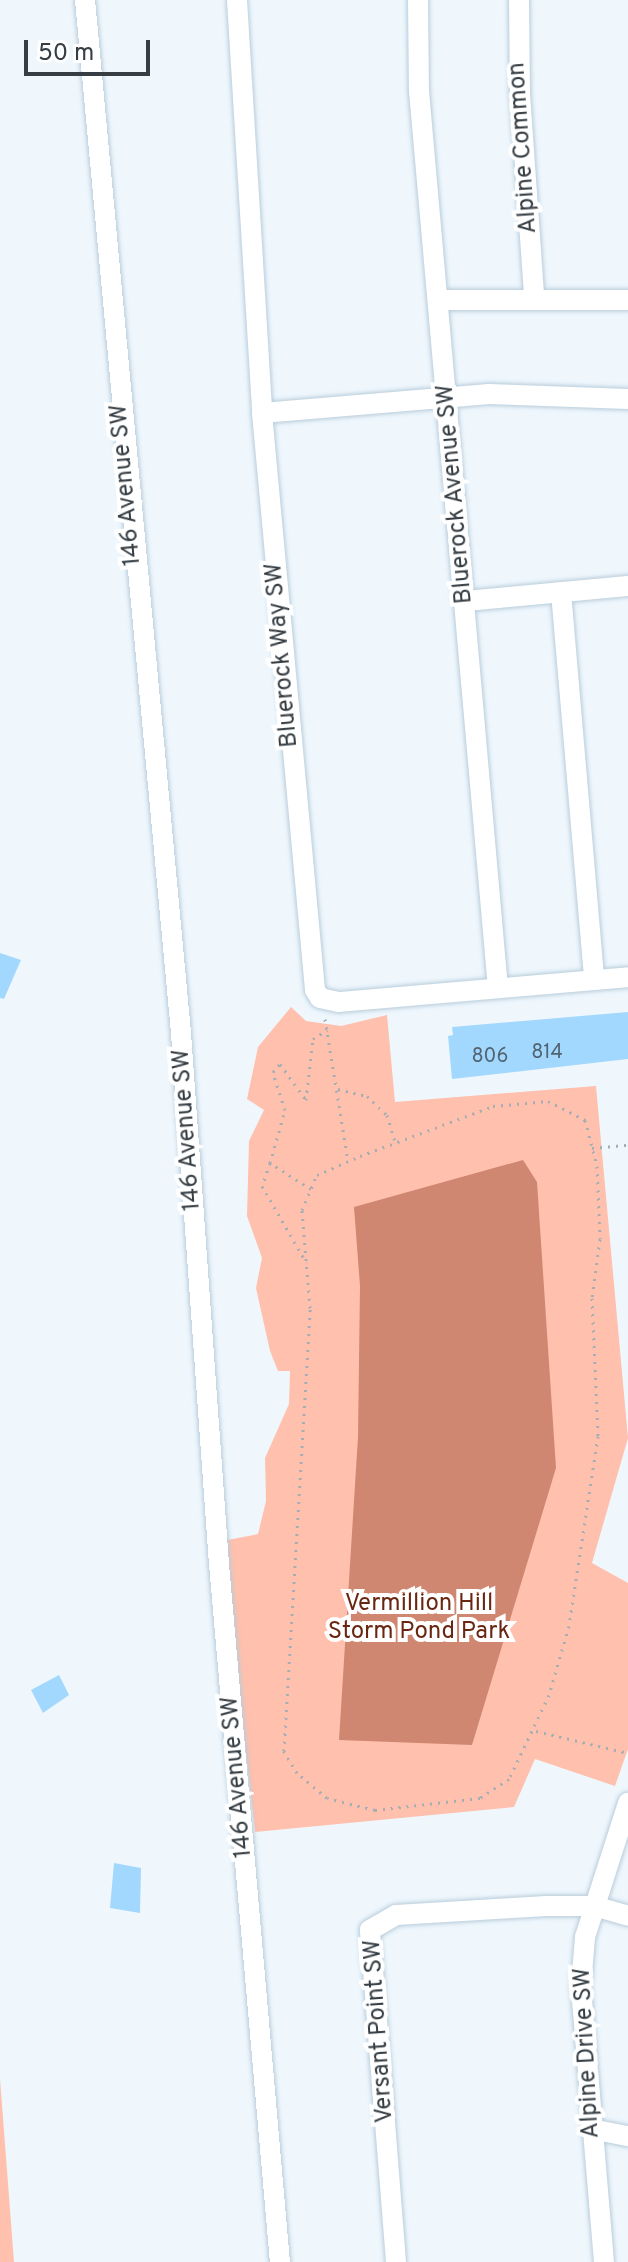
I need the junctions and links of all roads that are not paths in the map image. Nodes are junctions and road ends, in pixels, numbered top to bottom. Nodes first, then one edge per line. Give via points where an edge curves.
1 (85, 0) edge
2 (237, 0) edge
3 (418, 0) edge
4 (519, 0) edge
5 (534, 296) junction
6 (439, 300) junction
7 (628, 300) edge
8 (447, 396) junction
9 (628, 399) edge
10 (262, 413) junction
11 (628, 586) edge
12 (561, 592) junction
13 (465, 601) junction
14 (628, 977) edge
15 (594, 980) junction
16 (498, 988) junction
17 (628, 1803) edge
18 (594, 1906) junction
19 (628, 1916) edge
20 (591, 2129) junction
21 (628, 2136) edge
22 (280, 2262) edge
23 (396, 2262) edge
24 (604, 2262) edge

1 - 22 street, 146 Avenue SW via 148,727 181,1033 219,1564
2 - 10 street, Bluerock Way SW
3 - 6 street, Bluerock Avenue SW via 419,91
4 - 5 street, Alpine Common
5 - 6 street
5 - 7 street
6 - 8 street, Bluerock Avenue SW
8 - 9 street via 548,393
8 - 10 street
8 - 13 street, Bluerock Avenue SW
10 - 16 street, Bluerock Way SW via 309,971 320,998 339,1002
11 - 12 street
12 - 13 street
12 - 15 street
13 - 16 street, Bluerock Avenue SW
14 - 15 street
15 - 16 street
17 - 18 street, Alpine Drive SW
18 - 19 street
18 - 20 street, Alpine Drive SW via 581,1986
18 - 23 street, Versant Point SW via 396,1915 370,1930
20 - 21 street
20 - 24 street, Alpine Drive SW

